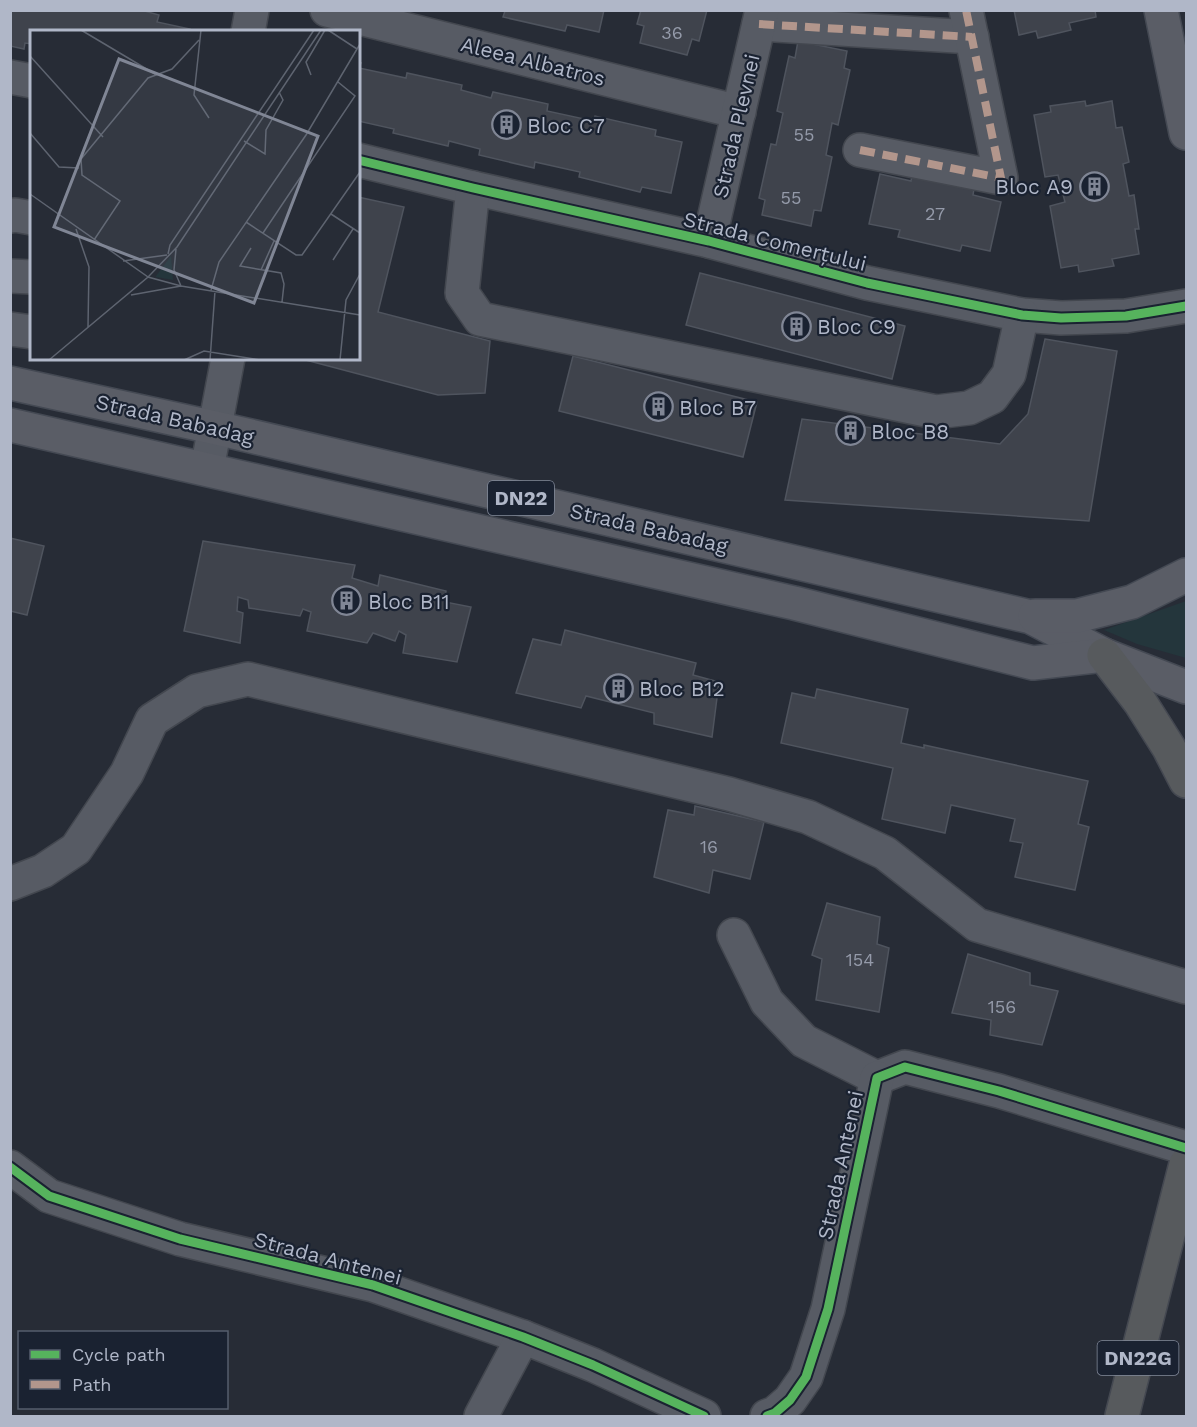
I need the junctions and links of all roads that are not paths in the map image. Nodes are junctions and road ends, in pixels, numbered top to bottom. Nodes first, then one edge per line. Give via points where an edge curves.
1 (252, 10) edge
2 (327, 10) edge
3 (1161, 10) edge
4 (761, 17) edge
5 (969, 24) edge
6 (248, 30) edge
7 (10, 77) edge
8 (30, 81) edge
9 (739, 112) junction
10 (1186, 132) edge
11 (860, 150) dead end
12 (360, 160) edge
13 (474, 188) junction
14 (10, 216) edge
15 (30, 218) edge
16 (709, 241) junction
17 (10, 276) edge
18 (30, 277) edge
19 (1186, 306) edge
20 (1022, 315) junction
21 (10, 329) edge
22 (30, 332) edge
23 (228, 360) edge
24 (10, 383) edge
25 (10, 425) edge
26 (216, 428) junction
27 (207, 469) junction
28 (1186, 575) edge
29 (1031, 616) junction
30 (1104, 655) junction
31 (1186, 687) edge
32 (1186, 781) edge
33 (10, 884) edge
34 (734, 935) dead end
35 (1186, 987) edge
36 (877, 1078) junction
37 (1186, 1148) edge
38 (1186, 1164) edge
39 (10, 1167) edge
40 (1186, 1261) edge
41 (1153, 1300) junction
42 (523, 1337) junction
43 (773, 1415) edge
44 (481, 1416) edge
45 (704, 1416) edge
46 (1122, 1416) edge

1 - 6 street
2 - 9 street, Aleea Albatros
3 - 10 main road
4 - 5 street
4 - 9 street, Strada Plevnei
5 - 11 street via 1001,178
7 - 8 street
9 - 16 street, Strada Plevnei
12 - 13 street, Strada Comerțului
13 - 16 street, Strada Comerțului
13 - 20 street via 462,293 480,319 936,412 969,408 992,397 1010,374
14 - 15 street
16 - 20 street, Strada Comerțului via 867,283
17 - 18 street
19 - 20 street, Strada Comerțului via 1126,316
21 - 22 street
23 - 26 street
24 - 26 main road, Strada Babadag / DN22
25 - 27 main road, Strada Babadag
26 - 27 street
26 - 29 main road, Strada Babadag / DN22
27 - 30 main road, Strada Babadag via 794,603 1033,663
28 - 29 main road via 1132,602 1077,616
29 - 30 main road, Strada Babadag / DN22
30 - 31 main road, Strada Babadag / DN22
30 - 32 highway via 1140,702
33 - 35 street via 43,871 76,849 127,773 152,720 197,691 248,679 729,794 808,817 885,853 977,925
34 - 36 street via 767,1002 804,1041
36 - 37 street, Strada Antenei via 905,1067
36 - 43 street, Strada Antenei via 828,1309 806,1377 790,1400
38 - 41 highway, DN22G
39 - 42 street, Strada Antenei via 49,1196 180,1239 373,1285
40 - 41 highway, DN22G
41 - 46 highway, DN22G
42 - 44 street
42 - 45 street, Strada Antenei

